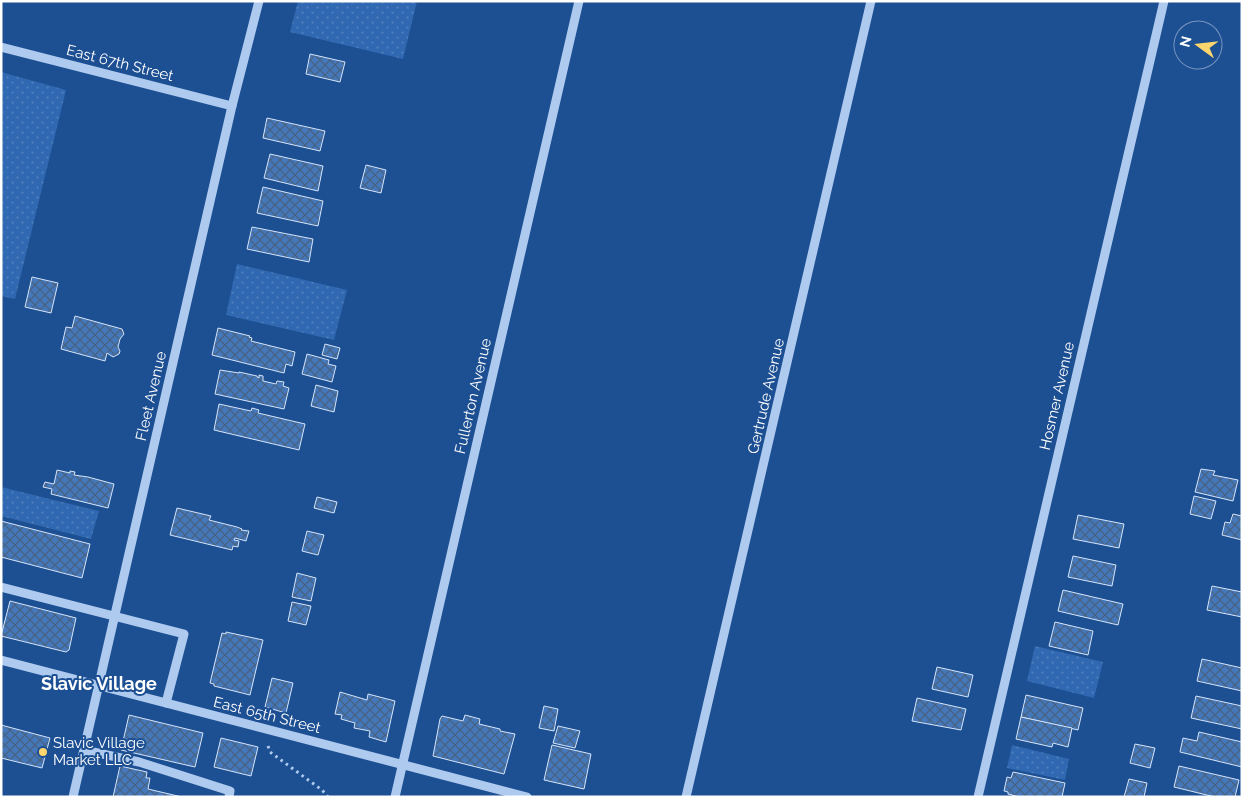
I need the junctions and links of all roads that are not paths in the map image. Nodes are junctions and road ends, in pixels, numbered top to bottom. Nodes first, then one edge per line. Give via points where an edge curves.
1 (259, 1) edge
2 (579, 1) edge
3 (871, 1) edge
4 (1164, 1) edge
5 (1, 47) edge
6 (232, 106) junction
7 (1, 587) edge
8 (114, 617) junction
9 (1, 660) edge
10 (99, 685) junction
11 (166, 703) junction
12 (84, 750) junction
13 (402, 764) junction
14 (73, 797) edge
15 (229, 797) edge
16 (394, 797) edge
17 (526, 797) edge
18 (686, 797) edge
19 (978, 797) edge

1 - 6 street, Fleet Avenue
2 - 13 street, Fullerton Avenue
3 - 18 street, Gertrude Avenue
4 - 19 street, Hosmer Avenue
5 - 6 street, East 67th Street
6 - 8 street, Fleet Avenue
7 - 8 street
8 - 10 street, Fleet Avenue
8 - 11 street via 184,634
9 - 10 street, East 65th Street
10 - 11 street, East 65th Street
10 - 12 street, Fleet Avenue
11 - 13 street, East 65th Street
12 - 14 street, Fleet Avenue
12 - 15 street via 139,762 230,791
13 - 16 street, Fullerton Avenue
13 - 17 street, East 65th Street

